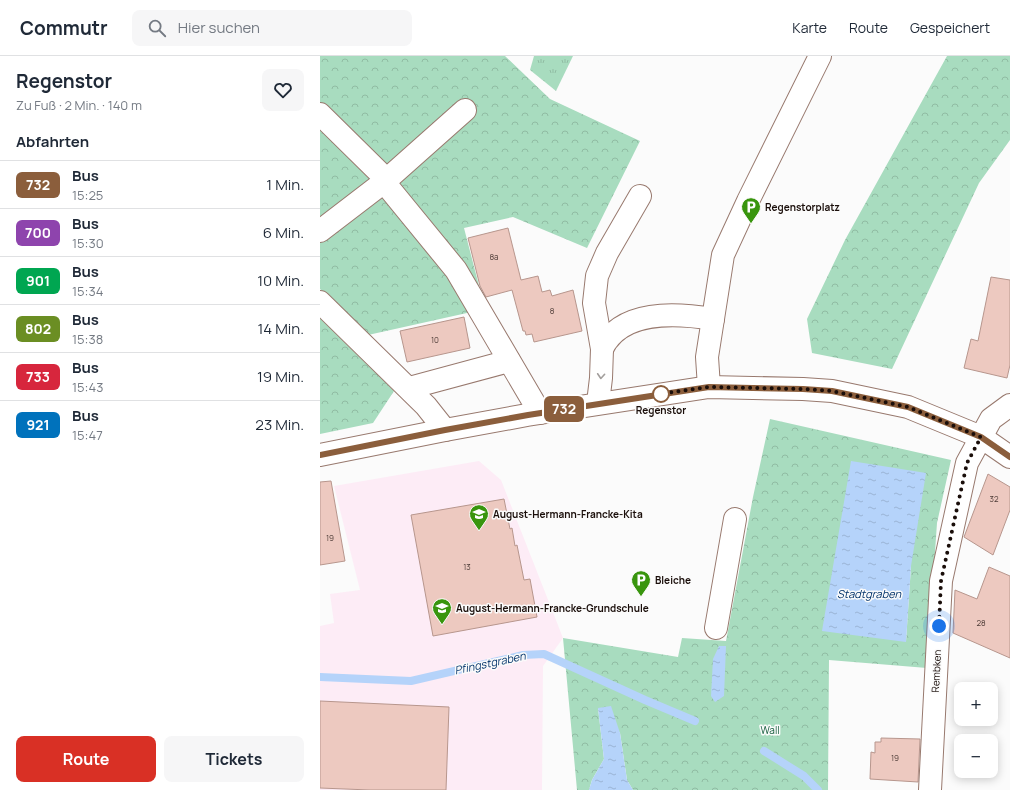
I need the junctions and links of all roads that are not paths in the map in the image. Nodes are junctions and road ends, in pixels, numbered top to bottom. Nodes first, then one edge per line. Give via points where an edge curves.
1 (820, 56) edge
2 (465, 110) dead end
3 (320, 114) edge
4 (385, 181) junction
5 (640, 196) dead end
6 (320, 231) edge
7 (320, 302) edge
8 (713, 319) junction
9 (602, 350) junction
10 (510, 361) junction
11 (709, 387) junction
12 (409, 388) junction
13 (598, 403) junction
14 (1010, 405) edge
15 (540, 413) junction
16 (445, 430) junction
17 (981, 437) junction
18 (320, 454) edge
19 (1010, 457) edge
20 (735, 519) dead end
21 (716, 628) dead end
22 (930, 790) edge

1 - 8 street via 723,255
2 - 4 street
3 - 4 street
4 - 6 street
4 - 10 street via 456,270
5 - 9 street via 607,252 597,276 594,302
7 - 12 street
8 - 9 street via 667,316 630,322 606,340
8 - 11 street via 706,363
9 -> 13 street
10 - 12 street
10 - 15 street
11 - 13 street
11 - 17 street via 832,391 908,407
12 - 16 street
13 - 15 street
14 - 17 street, Rembken via 991,420
15 - 16 street
16 - 18 street
17 - 19 street
17 - 22 street, Rembken via 967,463 941,581
20 - 21 street

